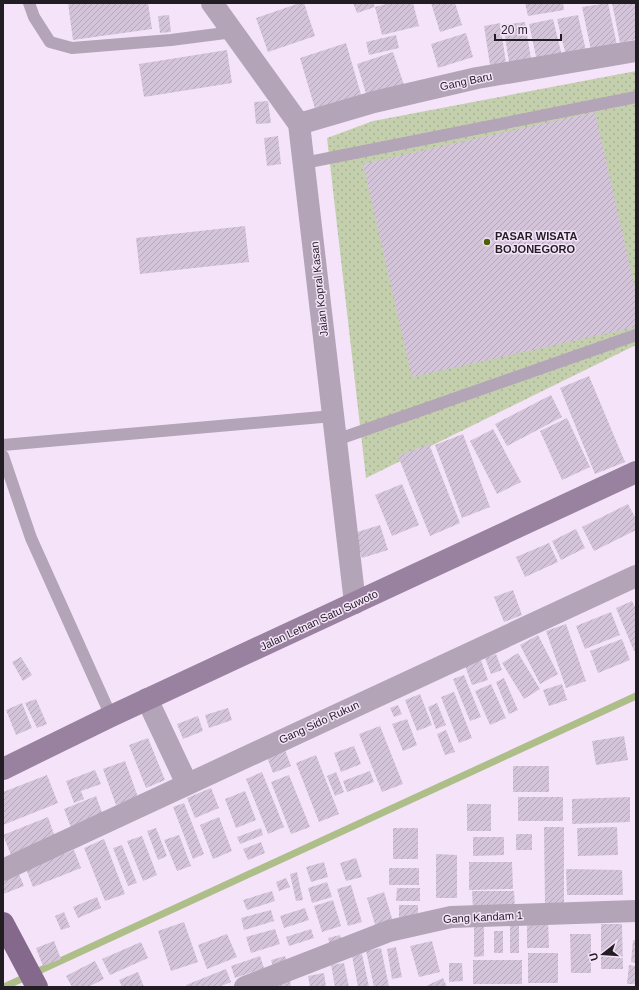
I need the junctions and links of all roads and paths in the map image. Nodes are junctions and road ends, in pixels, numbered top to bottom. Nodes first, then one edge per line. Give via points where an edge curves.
1 (29, 3) edge
2 (212, 3) edge
3 (233, 32) junction
4 (636, 51) edge
5 (636, 97) edge
6 (299, 124) junction
7 (304, 164) junction
8 (636, 336) edge
9 (333, 416) junction
10 (336, 440) junction
11 (3, 446) edge
12 (3, 456) edge
13 (636, 472) edge
14 (636, 576) edge
15 (355, 603) junction
16 (147, 699) junction
17 (111, 716) junction
18 (3, 769) edge
19 (187, 784) junction
20 (3, 870) edge
21 (636, 912) edge
22 (8, 937) edge
23 (37, 987) edge
24 (245, 987) edge

1 - 3 lane via 34,17 50,42 72,48
2 - 3 street, Jalan Kopral Kasan
3 - 6 street, Jalan Kopral Kasan
4 - 6 street, Gang Baru via 477,78 374,102
5 - 7 lane
6 - 7 street, Jalan Kopral Kasan
7 - 9 street, Jalan Kopral Kasan
8 - 10 lane
9 - 10 street, Jalan Kopral Kasan
9 - 11 lane
10 - 15 street, Jalan Kopral Kasan
12 - 17 lane via 31,538
13 - 15 main road, Jalan Letnan Satu Suwoto
14 - 19 street, Gang Sido Rukun
15 - 16 main road, Jalan Letnan Satu Suwoto
16 - 17 main road, Jalan Letnan Satu Suwoto
16 - 19 street
17 - 18 main road, Jalan Letnan Satu Suwoto
19 - 20 street, Gang Sido Rukun
21 - 24 street, Gang Kandam 1 via 450,917 389,931
22 - 23 main road

